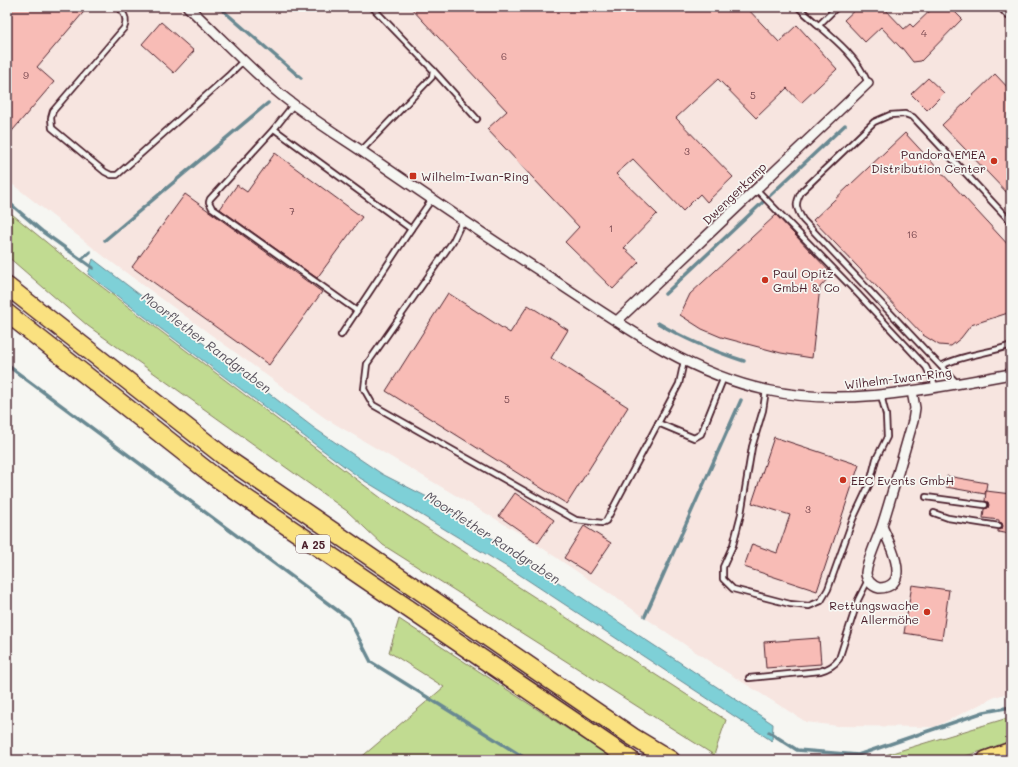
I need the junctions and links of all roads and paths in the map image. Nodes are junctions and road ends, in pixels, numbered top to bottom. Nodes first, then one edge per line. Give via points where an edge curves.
1 (119, 7) edge
2 (188, 7) edge
3 (372, 7) edge
4 (798, 7) edge
5 (837, 7) edge
6 (1000, 7) edge
7 (1011, 17) edge
8 (818, 26) junction
9 (244, 60) junction
10 (433, 70) junction
11 (868, 83) joint
12 (294, 104) junction
13 (477, 119) dead end
14 (274, 129) junction
15 (362, 151) junction
16 (759, 192) junction
17 (432, 200) junction
18 (463, 220) junction
19 (1011, 222) edge
20 (411, 229) junction
21 (7, 286) edge
22 (357, 311) junction
23 (7, 314) edge
24 (617, 321) junction
25 (341, 335) dead end
26 (1011, 345) edge
27 (684, 361) junction
28 (941, 366) junction
29 (1011, 374) edge
30 (724, 377) junction
31 (958, 383) junction
32 (936, 387) junction
33 (766, 390) junction
34 (912, 391) junction
35 (881, 395) junction
36 (658, 423) junction
37 (926, 497) dead end
38 (985, 505) dead end
39 (934, 513) dead end
40 (882, 526) junction
41 (999, 526) dead end
42 (868, 580) junction
43 (749, 678) dead end
44 (633, 737) junction
45 (1011, 751) edge
46 (631, 760) edge
47 (671, 760) edge
48 (683, 760) edge
49 (986, 760) edge

1 - 9 lane via 126,17 124,28 53,111 51,118 52,128 111,175 117,175
2 - 9 street, Wilhelm-Iwan-Ring
3 - 10 lane
4 - 8 lane
5 - 8 lane
6 - 7 lane
8 - 11 lane via 854,59
9 - 12 street, Wilhelm-Iwan-Ring
10 - 13 lane
10 - 15 lane via 432,77
11 - 16 street, Dwengerkamp
12 - 14 lane
12 - 15 street, Wilhelm-Iwan-Ring
14 - 20 lane
14 - 22 lane via 209,202 212,208
15 - 17 street, Wilhelm-Iwan-Ring
16 - 24 street, Dwengerkamp
16 - 32 lane via 926,367
17 - 18 street, Wilhelm-Iwan-Ring
17 - 20 lane
18 - 24 street, Wilhelm-Iwan-Ring
18 - 36 lane via 453,241 367,364 364,389 373,405 576,520 602,523 606,521
19 - 28 lane via 913,117 905,114 890,115 874,122 802,192 798,199 796,209 803,220
20 - 22 lane
21 - 44 highway, A 25 via 226,458
22 - 25 lane
23 - 46 highway, A 25 via 215,477
24 - 27 street, Wilhelm-Iwan-Ring
26 - 28 lane via 952,360
27 - 30 street, Wilhelm-Iwan-Ring
27 - 36 lane via 679,384
28 - 31 lane
29 - 31 street, Wilhelm-Iwan-Ring
30 - 33 street, Wilhelm-Iwan-Ring
30 - 36 lane via 701,434 694,438
31 - 32 street, Wilhelm-Iwan-Ring
32 - 34 street, Wilhelm-Iwan-Ring
33 - 35 street, Wilhelm-Iwan-Ring via 836,398
33 - 35 lane via 752,447 734,545 723,568 723,579 733,589 790,604 809,606 821,601 828,589 886,437 886,415
34 - 35 street, Wilhelm-Iwan-Ring
34 - 40 street via 915,408 913,420
37 - 38 lane
39 - 41 lane via 948,518
40 - 42 street via 866,572
40 - 42 street via 897,569 896,578 892,585 884,588 875,586
42 - 43 lane via 858,600 839,659 834,665 820,671
44 - 47 highway, A 25
44 - 48 highway
45 - 49 highway

